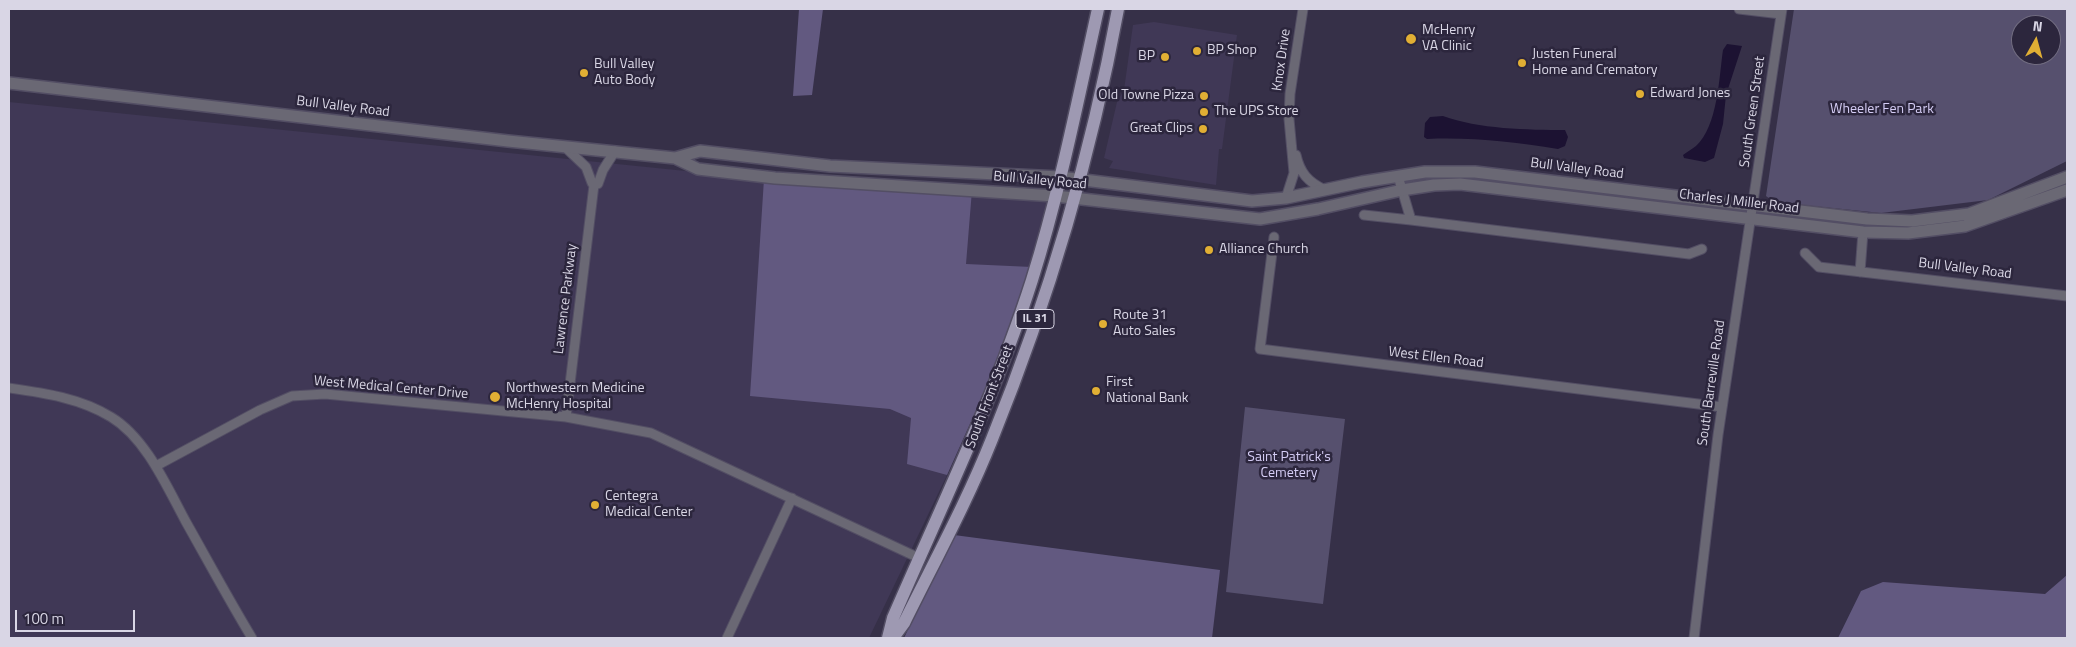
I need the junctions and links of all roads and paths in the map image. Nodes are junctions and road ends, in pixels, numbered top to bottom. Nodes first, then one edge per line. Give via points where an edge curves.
1 (1098, 9) edge
2 (1118, 9) edge
3 (1303, 9) edge
4 (1739, 9) edge
5 (1782, 11) edge
6 (9, 83) edge
7 (564, 146) junction
8 (1292, 146) junction
9 (615, 152) junction
10 (675, 158) junction
11 (1398, 176) junction
12 (1060, 177) junction
13 (2067, 177) edge
14 (1079, 179) junction
15 (594, 185) junction
16 (1325, 190) junction
17 (1402, 190) junction
18 (2067, 190) edge
19 (1055, 196) junction
20 (1074, 198) junction
21 (1286, 198) junction
22 (1753, 205) junction
23 (1364, 214) dead end
24 (1751, 219) junction
25 (1411, 220) junction
26 (1863, 232) junction
27 (1274, 237) dead end
28 (1702, 250) dead end
29 (1805, 253) dead end
30 (1860, 272) junction
31 (2067, 296) edge
32 (9, 388) edge
33 (1722, 407) junction
34 (566, 417) junction
35 (156, 466) junction
36 (792, 498) junction
37 (919, 558) junction
38 (252, 638) edge
39 (727, 638) edge
40 (888, 638) edge
41 (893, 638) edge
42 (1694, 638) edge

1 - 12 main road, South Front Street / IL 31
2 - 14 main road, South Front Street / IL 31
3 - 8 street, Knox Drive via 1290,94
4 - 5 street
5 - 22 street, South Green Street
6 - 7 street, Bull Valley Road
7 - 9 street, Bull Valley Road
7 - 15 street via 586,167
8 - 16 street, Knox Drive via 1305,177
8 - 21 street, Knox Drive via 1293,178
9 - 10 street, Bull Valley Road
9 - 15 street, Lawrence Parkway via 598,184
10 - 12 street, Bull Valley Road via 700,151 830,166
10 - 19 street, Bull Valley Road via 698,169 774,178
11 - 16 street, Bull Valley Road
11 - 17 street
11 - 22 street, Bull Valley Road via 1425,172 1475,172
12 - 14 street, Bull Valley Road
12 - 19 main road, South Front Street / IL 31
13 - 22 street, Charles J Miller Road via 1969,214 1912,221 1868,220
14 - 20 main road, South Front Street / IL 31
14 - 21 street, Bull Valley Road via 1252,201
15 - 34 street, Lawrence Parkway
16 - 21 street, Bull Valley Road
17 - 20 street, Bull Valley Road via 1318,210 1260,219
17 - 24 street, Charles J Miller Road via 1460,184
17 - 25 street
18 - 26 street, Charles J Miller Road via 1965,226 1908,233
19 - 20 street, Bull Valley Road
19 - 37 main road, South Front Street / IL 31 via 1032,279 1011,338
20 - 41 main road, South Front Street / IL 31 via 1056,263 992,440 958,516 904,623
22 - 24 street, South Green Street
23 - 25 street
24 - 26 street, Charles J Miller Road
24 - 33 street, South Barreville Road
25 - 28 street via 1689,254
26 - 30 street
27 - 33 street, West Ellen Road via 1260,350
29 - 30 street, Bull Valley Road via 1819,267
30 - 31 street, Bull Valley Road
32 - 35 street via 56,395 112,417 132,435
33 - 42 street, South Barreville Road
34 - 35 street, West Medical Center Drive via 325,394 292,396
34 - 36 street, West Medical Center Drive via 651,433
35 - 38 street
36 - 37 street, West Medical Center Drive
36 - 39 street
37 - 40 main road, South Front Street / IL 31 via 893,618

